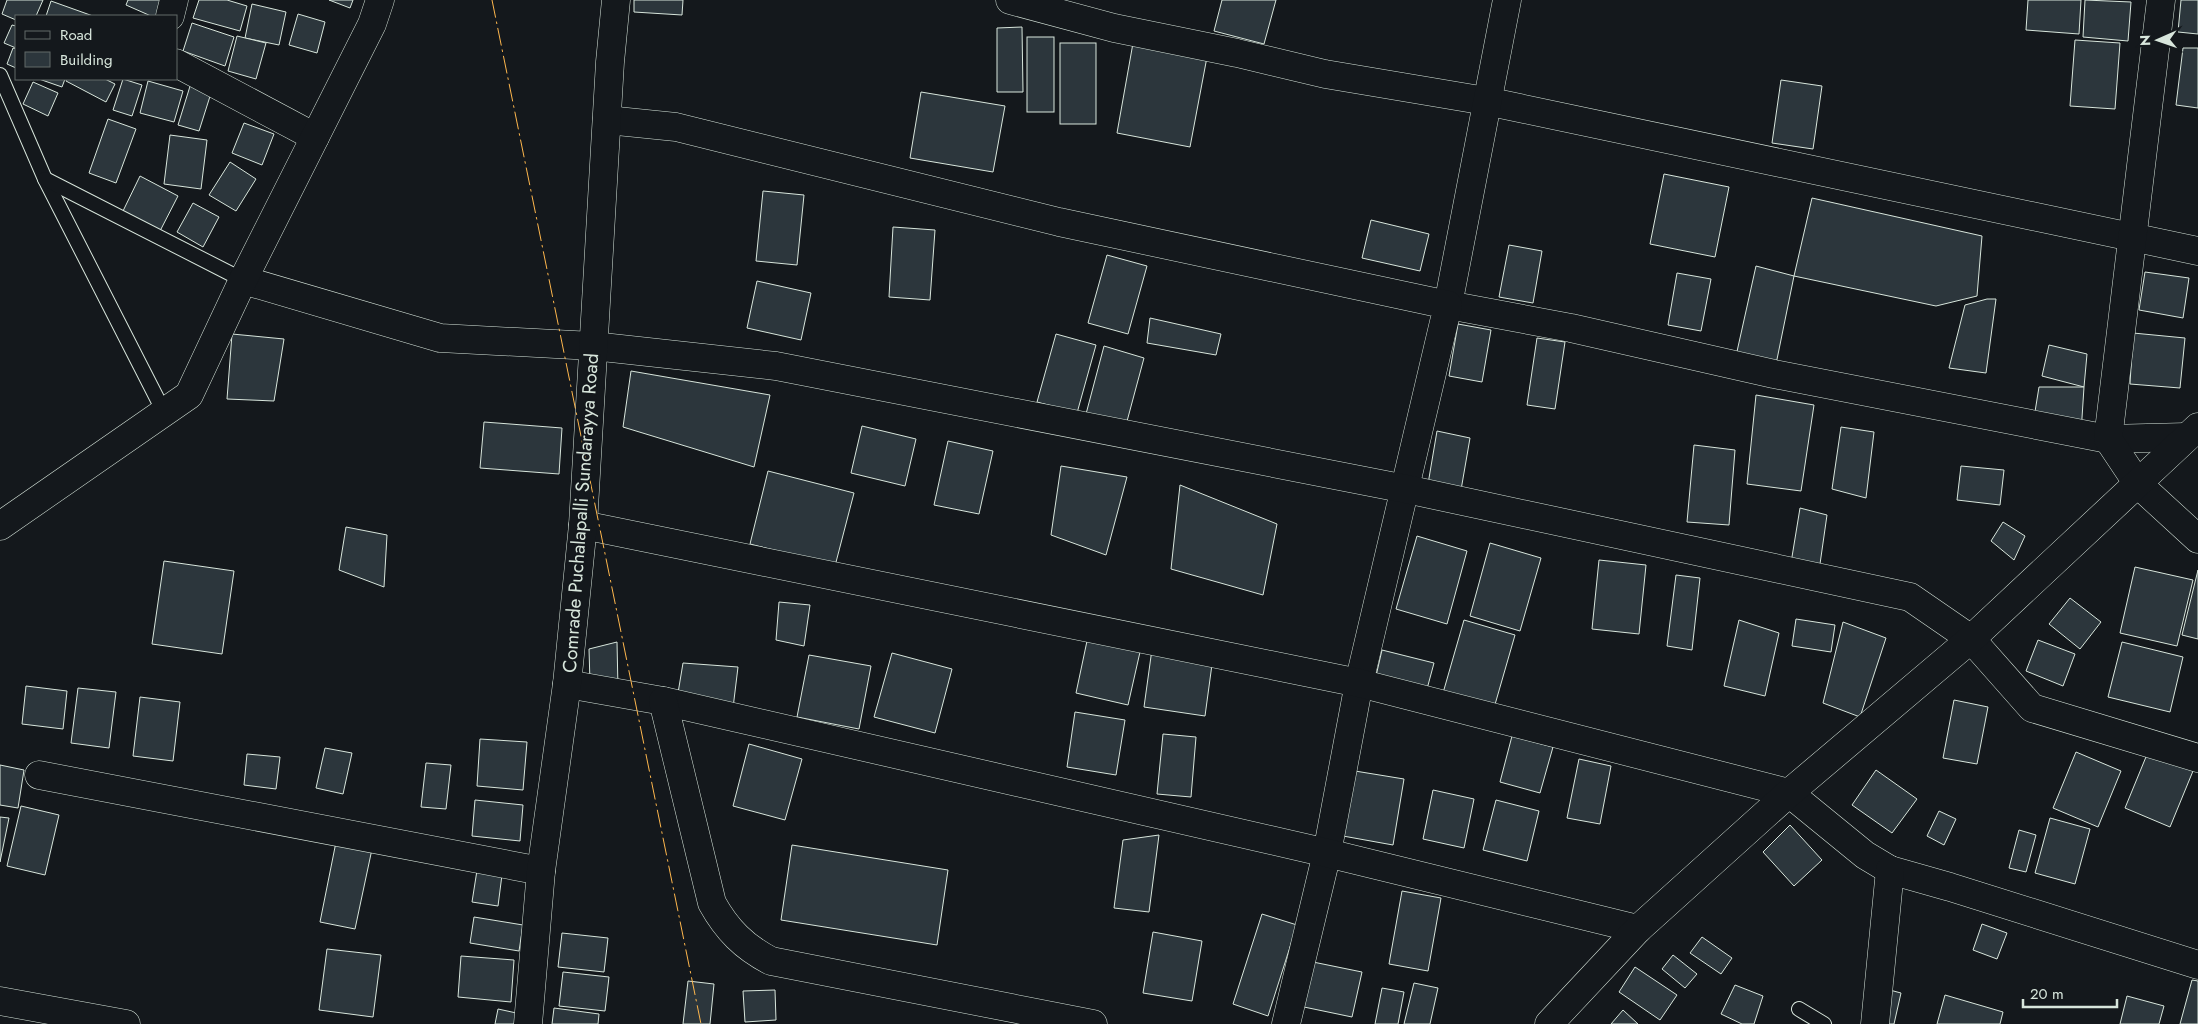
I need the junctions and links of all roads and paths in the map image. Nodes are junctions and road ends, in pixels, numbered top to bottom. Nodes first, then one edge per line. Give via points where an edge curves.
1 (174, 0) edge
2 (380, 0) edge
3 (616, 0) edge
4 (1010, 0) edge
5 (1507, 0) edge
6 (2161, 0) edge
7 (170, 15) edge
8 (178, 63) edge
9 (0, 75) edge
10 (1486, 102) junction
11 (607, 120) junction
12 (315, 137) junction
13 (45, 179) junction
14 (2132, 238) junction
15 (2198, 251) edge
16 (243, 280) junction
17 (1448, 305) junction
18 (593, 346) junction
19 (164, 412) junction
20 (2192, 432) edge
21 (2108, 438) junction
22 (2138, 484) junction
23 (1406, 489) junction
24 (583, 525) junction
25 (0, 526) edge
26 (2198, 539) edge
27 (1971, 639) junction
28 (1359, 683) junction
29 (567, 684) junction
30 (663, 701) junction
31 (2198, 758) edge
32 (39, 775) dead end
33 (1789, 793) junction
34 (1327, 854) junction
35 (1890, 870) junction
36 (541, 871) junction
37 (1638, 929) junction
38 (2198, 965) edge
39 (0, 1001) edge
40 (1799, 1009) dead end
41 (126, 1024) edge
42 (528, 1024) edge
43 (1092, 1024) edge
44 (1286, 1024) edge
45 (1549, 1024) edge
46 (1824, 1024) edge
47 (1875, 1024) edge

1 - 7 street
2 - 12 street via 372,24
3 - 11 street, Comrade Puchalapalli Sundarayya Road
4 - 10 street via 1114,28 1324,74
5 - 10 street
6 - 14 street
8 - 12 street
9 - 13 lane
10 - 14 street
10 - 17 street
11 - 17 street via 676,127 1059,222
11 - 18 street, Comrade Puchalapalli Sundarayya Road
12 - 16 street
13 - 16 lane
13 - 19 lane
14 - 15 street
14 - 21 street
16 - 18 street via 440,338
16 - 19 street via 189,395
17 - 21 street via 1571,328 1774,374
17 - 23 street
18 - 23 street via 776,366
18 - 24 street, Comrade Puchalapalli Sundarayya Road
19 - 25 street
20 - 21 street
20 - 22 street
21 - 22 street
22 - 26 street
22 - 27 street
23 - 27 street via 1910,597
23 - 28 street
24 - 28 street
24 - 29 street, Comrade Puchalapalli Sundarayya Road
27 - 31 street via 2032,708
27 - 33 street
28 - 33 street
28 - 34 street
29 - 30 street
29 - 36 street, Comrade Puchalapalli Sundarayya Road
30 - 34 street
30 - 43 street via 712,903 723,922 751,951 771,961
32 - 36 street
33 - 35 street via 1865,855
33 - 37 street
34 - 37 street
34 - 44 street
35 - 38 street
35 - 47 street
36 - 42 street, Comrade Puchalapalli Sundarayya Road
37 - 45 street
39 - 41 street
40 - 46 lane

